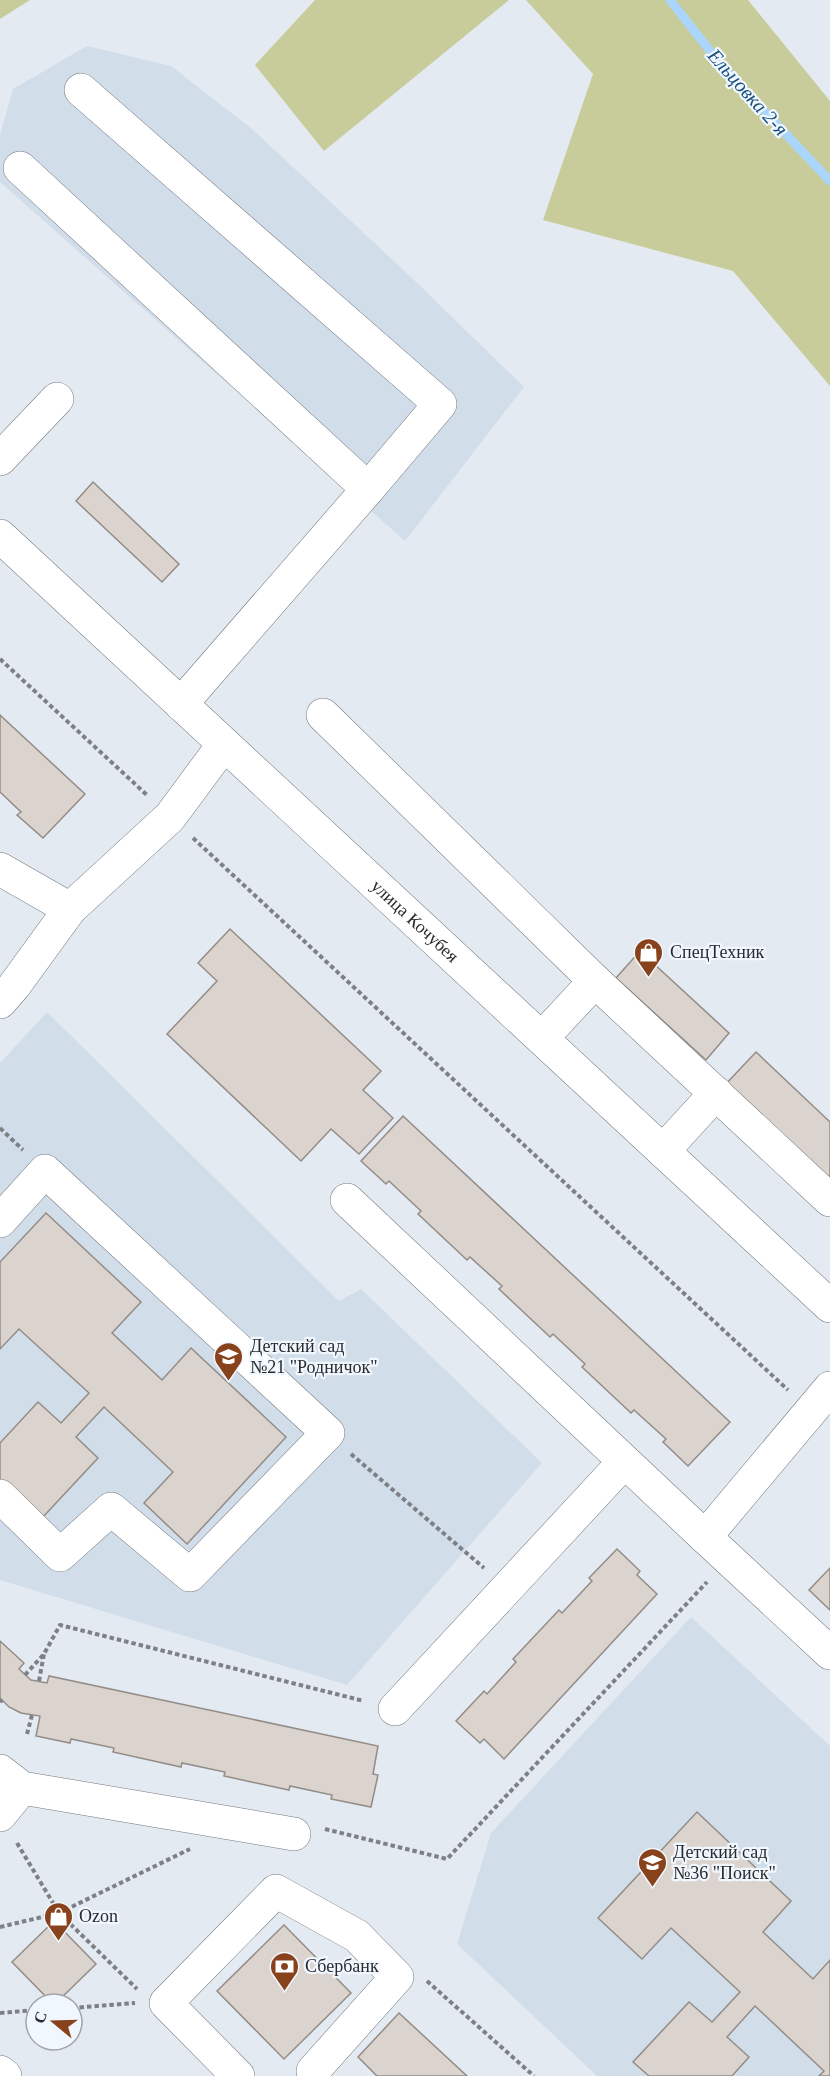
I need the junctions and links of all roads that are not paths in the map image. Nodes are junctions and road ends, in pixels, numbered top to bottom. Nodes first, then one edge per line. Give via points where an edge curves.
1 (81, 90) dead end
2 (20, 168) dead end
3 (57, 399) dead end
4 (0, 459) edge
5 (368, 489) junction
6 (0, 536) edge
7 (181, 704) junction
8 (323, 715) dead end
9 (224, 744) junction
10 (0, 869) edge
11 (70, 909) junction
12 (595, 981) junction
13 (0, 1002) edge
14 (542, 1038) junction
15 (716, 1093) junction
16 (663, 1151) junction
17 (347, 1200) dead end
18 (830, 1200) edge
19 (0, 1221) edge
20 (825, 1292) edge
21 (820, 1400) edge
22 (624, 1462) junction
23 (0, 1496) edge
24 (705, 1538) junction
25 (830, 1653) edge
26 (395, 1708) road end
27 (11, 1780) edge
28 (0, 1814) edge
29 (294, 1834) road end
30 (0, 2072) edge
31 (313, 2074) edge
32 (5, 2076) edge
33 (238, 2076) edge

1 - 5 street via 440,404
2 - 5 street
3 - 4 street
5 - 7 street
6 - 7 street, улица Кочубея
7 - 9 street, улица Кочубея
8 - 12 street
9 - 11 street via 170,816
9 - 14 street, улица Кочубея
10 - 11 street
11 - 13 street
12 - 14 street
12 - 15 street
14 - 16 street, улица Кочубея
15 - 16 street
15 - 18 street
16 - 20 street, улица Кочубея
17 - 22 street
19 - 23 street via 45,1171 328,1433 190,1575 111,1509 60,1555
21 - 24 street
22 - 24 street
22 - 26 street
24 - 25 street
27 - 28 street
27 - 29 street
30 - 32 street
31 - 33 street via 397,1977 357,1936 276,1891 158,2003

